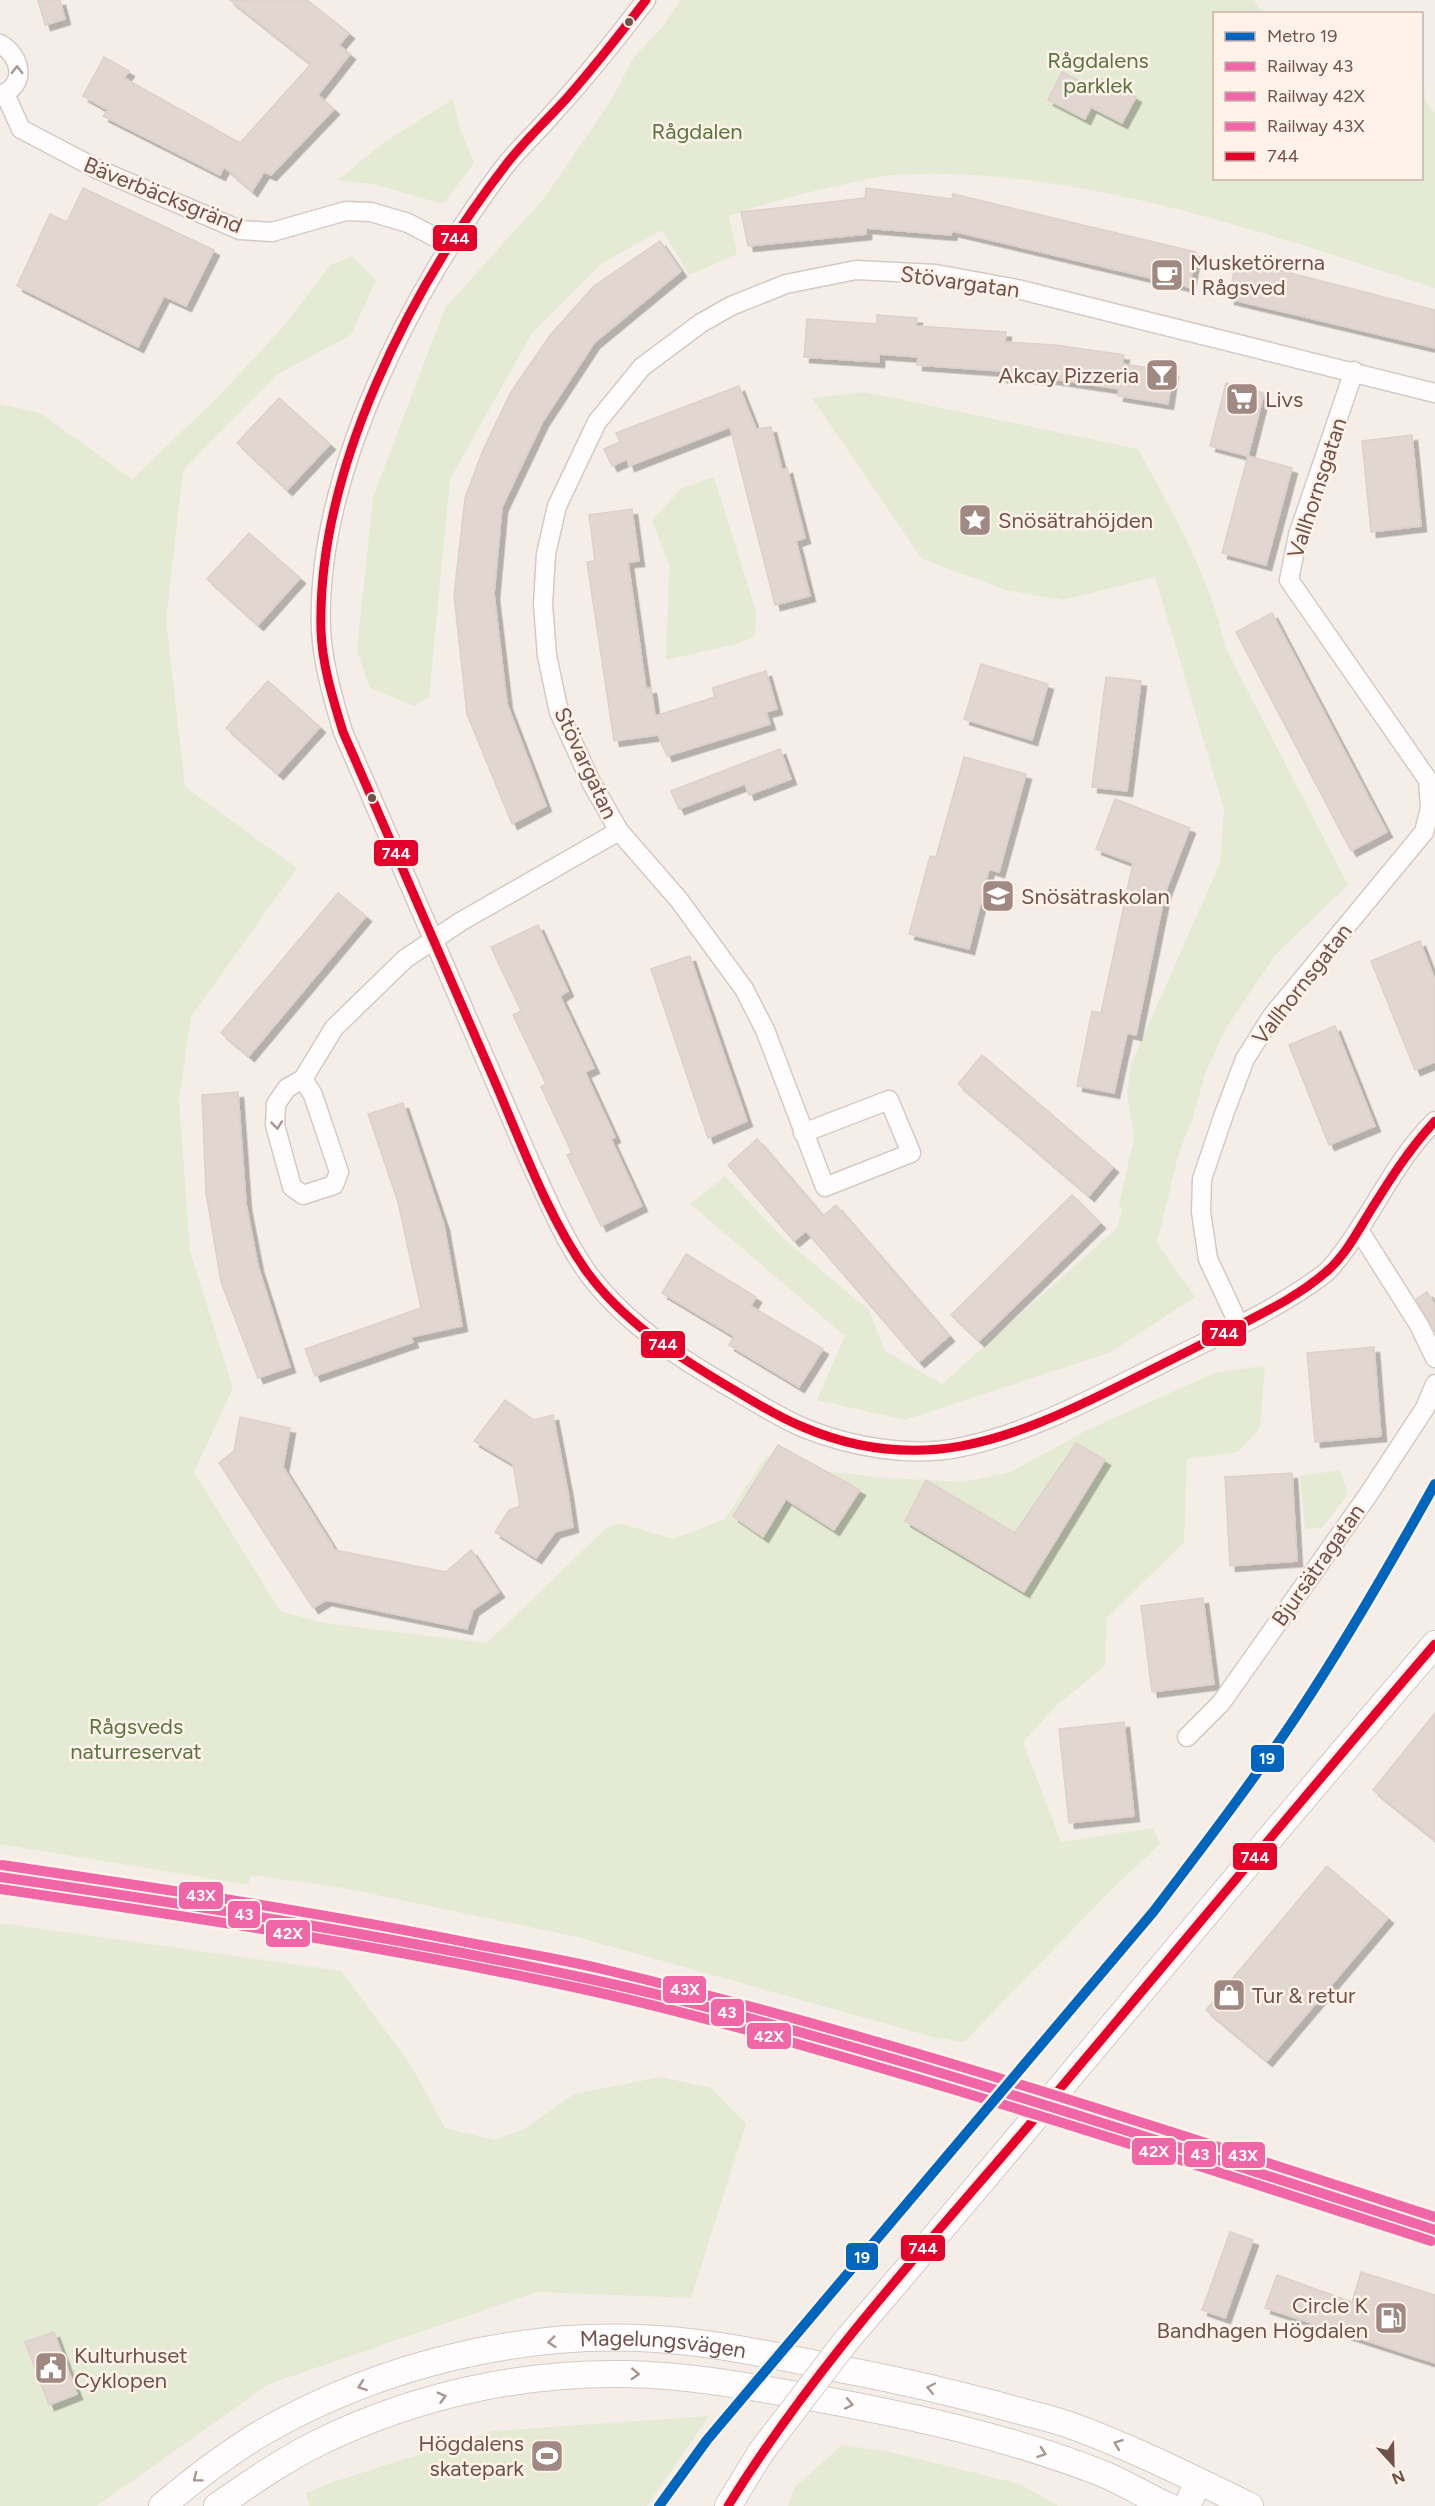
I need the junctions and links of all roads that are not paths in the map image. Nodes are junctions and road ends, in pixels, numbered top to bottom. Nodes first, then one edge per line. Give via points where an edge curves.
1 (646, 0) edge
2 (0, 44) edge
3 (2, 95) edge
4 (450, 244) junction
5 (1354, 371) junction
6 (1435, 393) edge
7 (1431, 780) edge
8 (619, 831) junction
9 (1429, 832) edge
10 (434, 939) junction
11 (303, 1079) junction
12 (1435, 1121) edge
13 (803, 1133) junction
14 (1359, 1230) junction
15 (1239, 1325) junction
16 (1435, 1358) edge
17 (1435, 1384) edge
18 (1435, 1644) edge
19 (1187, 1737) dead end
20 (1171, 2468) junction
21 (1198, 2482) junction
22 (1158, 2504) edge
23 (162, 2506) edge
24 (218, 2506) edge
25 (728, 2506) edge
26 (1187, 2506) edge
27 (1250, 2506) edge

1 - 4 street via 598,63 507,163
3 -> 2 street, Bäverbäcksgränd via 16,83 19,69 14,54
3 - 4 street, Bäverbäcksgränd via 21,129 29,134 97,169 240,230 272,232 346,211 371,212 408,223
4 - 10 street via 416,304 368,406 326,544 321,588 321,632 328,681 343,732
5 - 6 street, Stövargatan
5 - 7 street, Vallhornsgatan via 1298,535 1289,580
5 - 8 street, Stövargatan via 1017,289 936,274 856,270 786,284 701,323 642,367 597,422 557,506 546,554 546,646 559,712
7 - 9 street, Vallhornsgatan
8 - 10 street
8 - 13 street, Stövargatan via 679,900 744,989 765,1030
9 - 15 street, Vallhornsgatan via 1272,1016 1245,1059 1202,1179 1201,1212 1208,1258
10 - 11 street via 405,958 334,1028
10 - 15 street via 561,1231 590,1275 643,1329 687,1363 804,1428 847,1441 896,1449 929,1451 961,1447 1019,1431
11 -> 11 street via 287,1088 276,1104 275,1125 291,1187 303,1195 334,1185 339,1172 313,1095
12 - 14 street via 1395,1169
13 - 13 street, Stövargatan via 825,1187 911,1153 889,1100
14 - 15 street via 1326,1272 1276,1306
14 - 16 street via 1419,1325
17 - 19 street, Bjursätragatan via 1425,1408 1341,1533 1221,1703
18 - 25 main road, bridge via 846,2341 761,2452
20 - 21 main road, Magelungsvägen
20 - 22 main road
20 -> 23 main road, Magelungsvägen via 1072,2426 892,2379 710,2344 582,2339 460,2356 347,2391 233,2451
21 - 26 main road
21 - 27 main road, Magelungsvägen
24 -> 22 main road, Magelungsvägen via 299,2453 389,2413 500,2384 583,2374 671,2377 740,2385 964,2430 1099,2472

